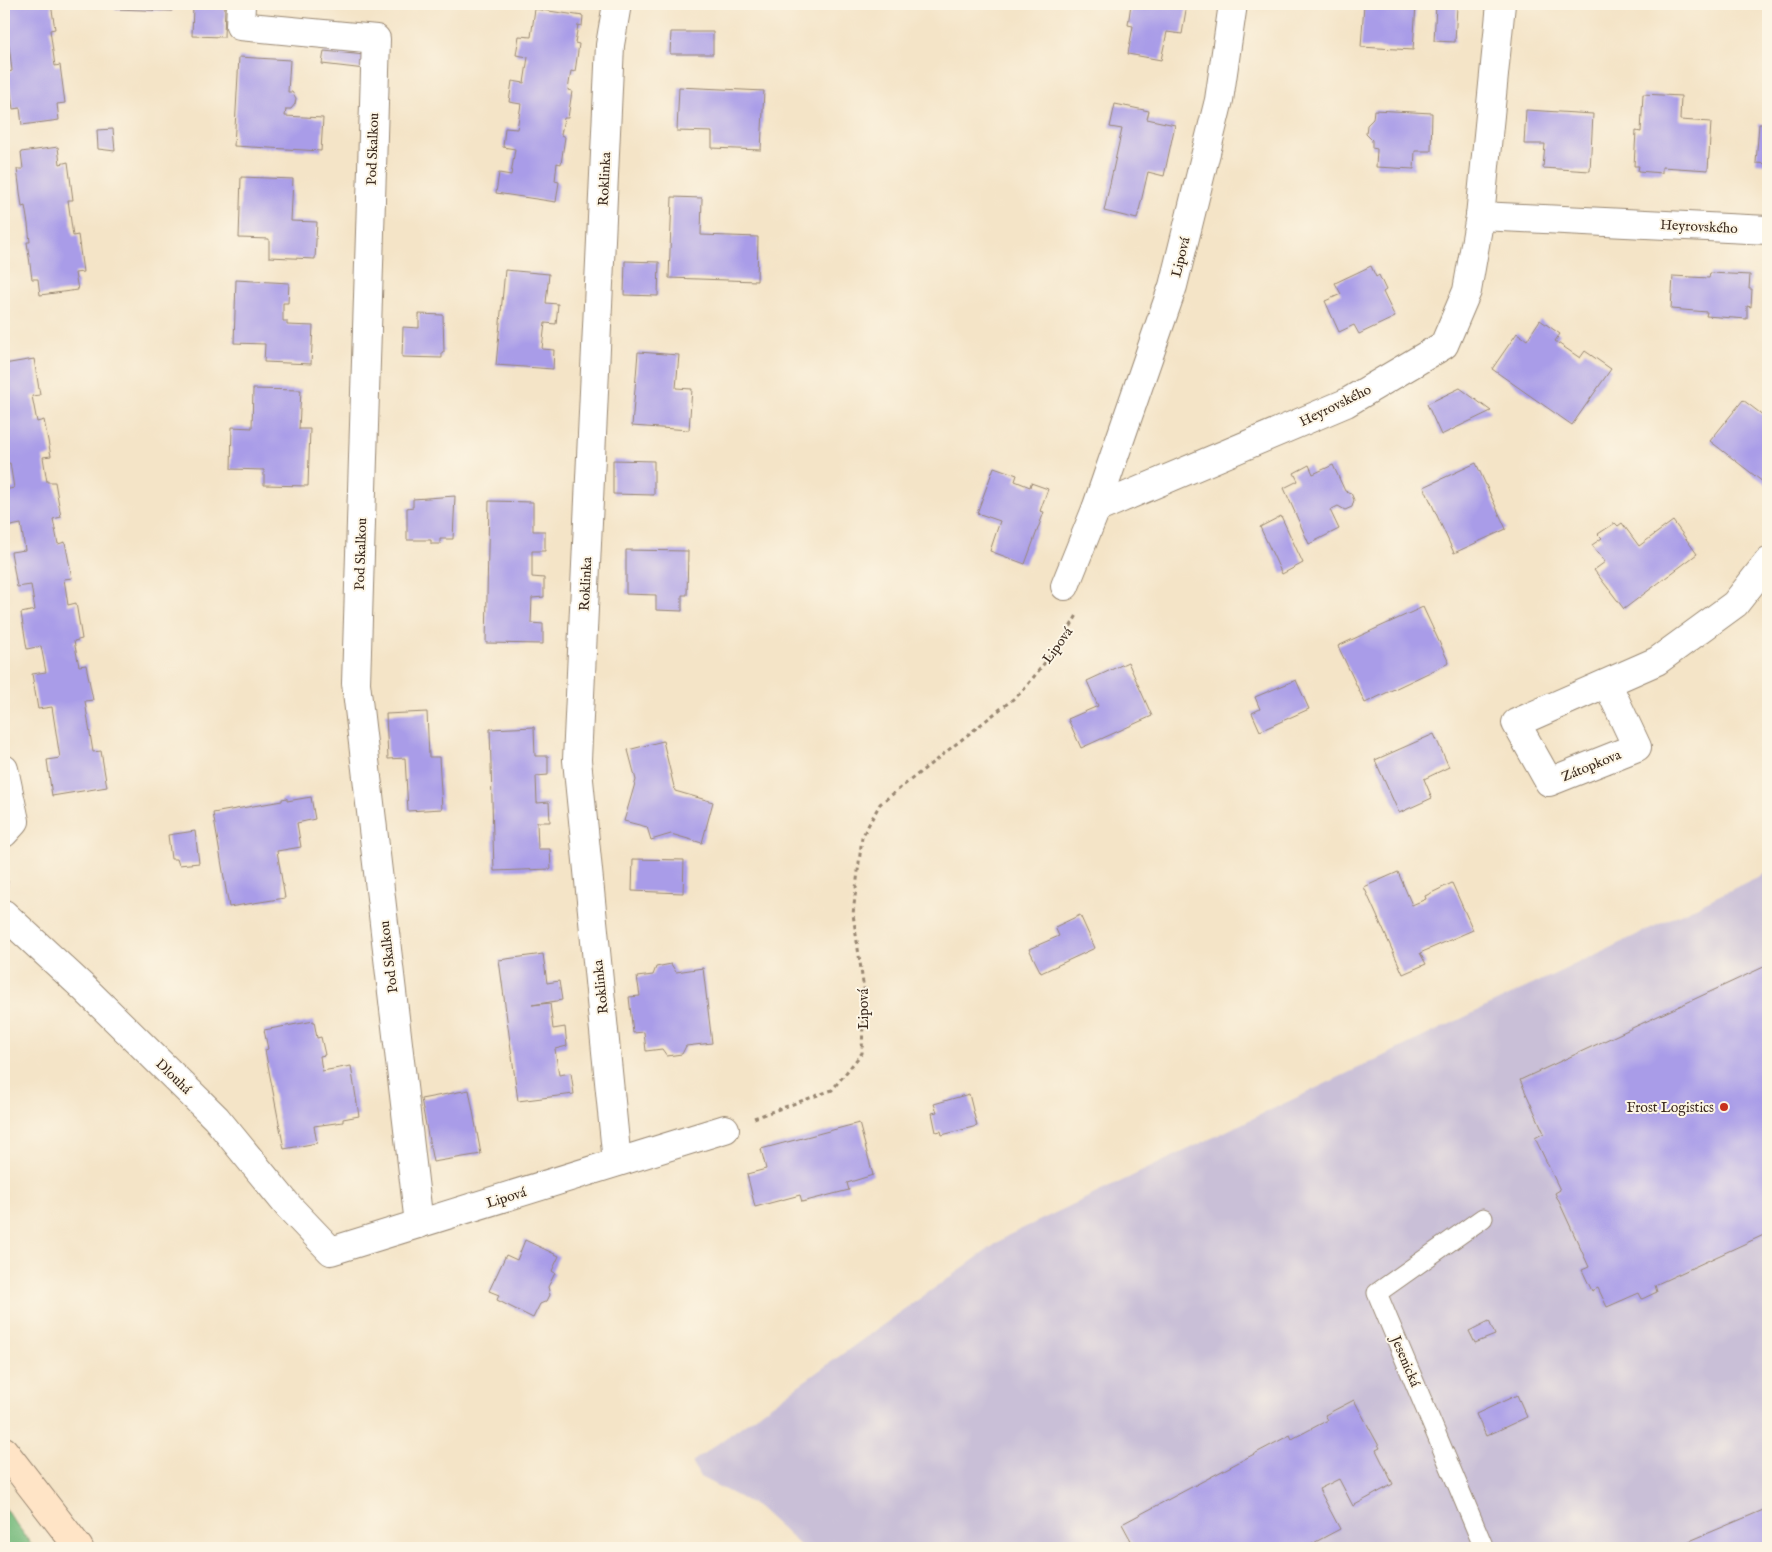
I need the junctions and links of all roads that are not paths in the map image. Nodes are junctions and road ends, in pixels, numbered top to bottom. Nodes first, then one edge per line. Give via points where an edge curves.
1 (241, 4) edge
2 (616, 4) edge
3 (1233, 4) edge
4 (1501, 4) edge
5 (1480, 216) junction
6 (1768, 230) edge
7 (1096, 509) junction
8 (1768, 562) edge
9 (1065, 586) dead end
10 (1607, 683) dead end
11 (4, 769) edge
12 (4, 833) edge
13 (4, 914) edge
14 (725, 1129) road end
15 (617, 1162) junction
16 (1483, 1218) dead end
17 (419, 1224) junction
18 (331, 1251) joint
19 (4, 1451) edge
20 (79, 1548) edge
21 (1484, 1548) edge

1 - 17 street, Pod Skalkou via 240,26 376,39 356,683
2 - 15 street, Roklinka via 610,45 577,760
3 - 7 street, Lipová via 1218,100 1172,286
4 - 5 street, Heyrovského
5 - 6 street, Heyrovského
5 - 7 street, Heyrovského via 1467,291 1444,345 1346,403
7 - 9 street, Lipová
8 - 10 street via 1735,604 1657,661
11 - 12 street via 15,821
13 - 18 street, Dlouhá via 216,1118
14 - 15 street, Lipová
15 - 17 street, Lipová
16 - 21 lane, Jesenická via 1377,1293
17 - 18 street, Lipová
19 - 20 main road

